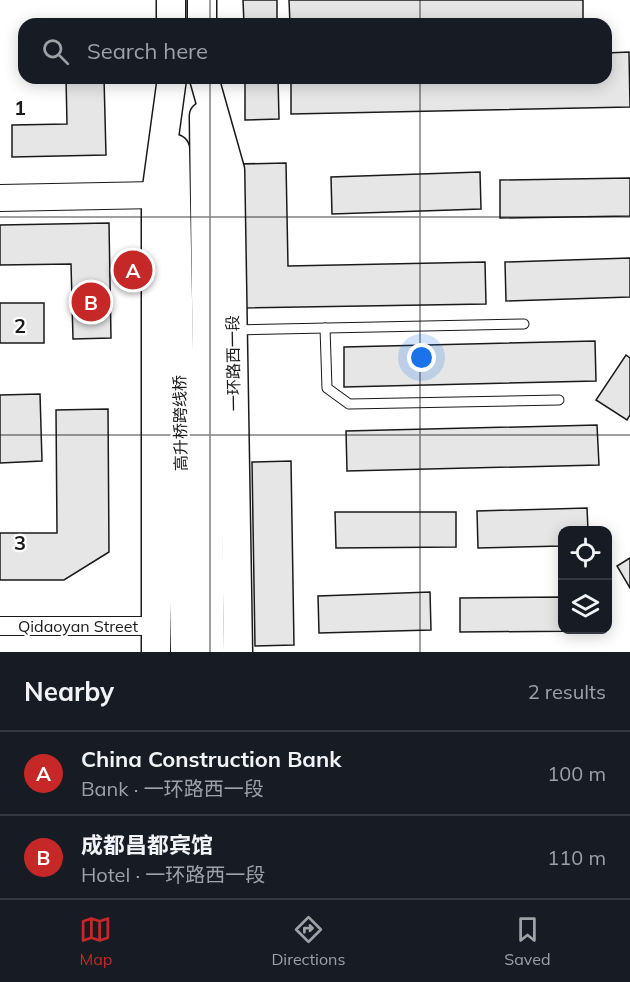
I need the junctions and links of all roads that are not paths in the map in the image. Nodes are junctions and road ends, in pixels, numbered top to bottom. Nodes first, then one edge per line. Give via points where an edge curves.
1 (171, 0) edge
2 (202, 0) edge
3 (171, 18) edge
4 (202, 18) edge
5 (172, 84) edge
6 (203, 84) edge
7 (205, 84) edge
8 (166, 195) junction
9 (0, 198) edge
10 (524, 324) dead end
11 (325, 328) junction
12 (233, 330) junction
13 (559, 400) dead end
14 (0, 626) edge
15 (156, 639) edge
16 (184, 652) edge
17 (210, 652) edge
18 (238, 652) edge

1 - 3 main road
2 - 4 main road
5 - 8 main road
6 - 17 main road, 高升桥跨线桥
7 - 12 main road, 一环路西一段 via 230,170
8 - 9 street
8 - 15 main road
8 - 16 main road, 高升桥跨线桥
10 - 11 lane
11 - 12 lane
11 - 13 lane via 327,388 349,404
12 - 18 main road, 一环路西一段
14 - 15 street, Qidaoyan Street

